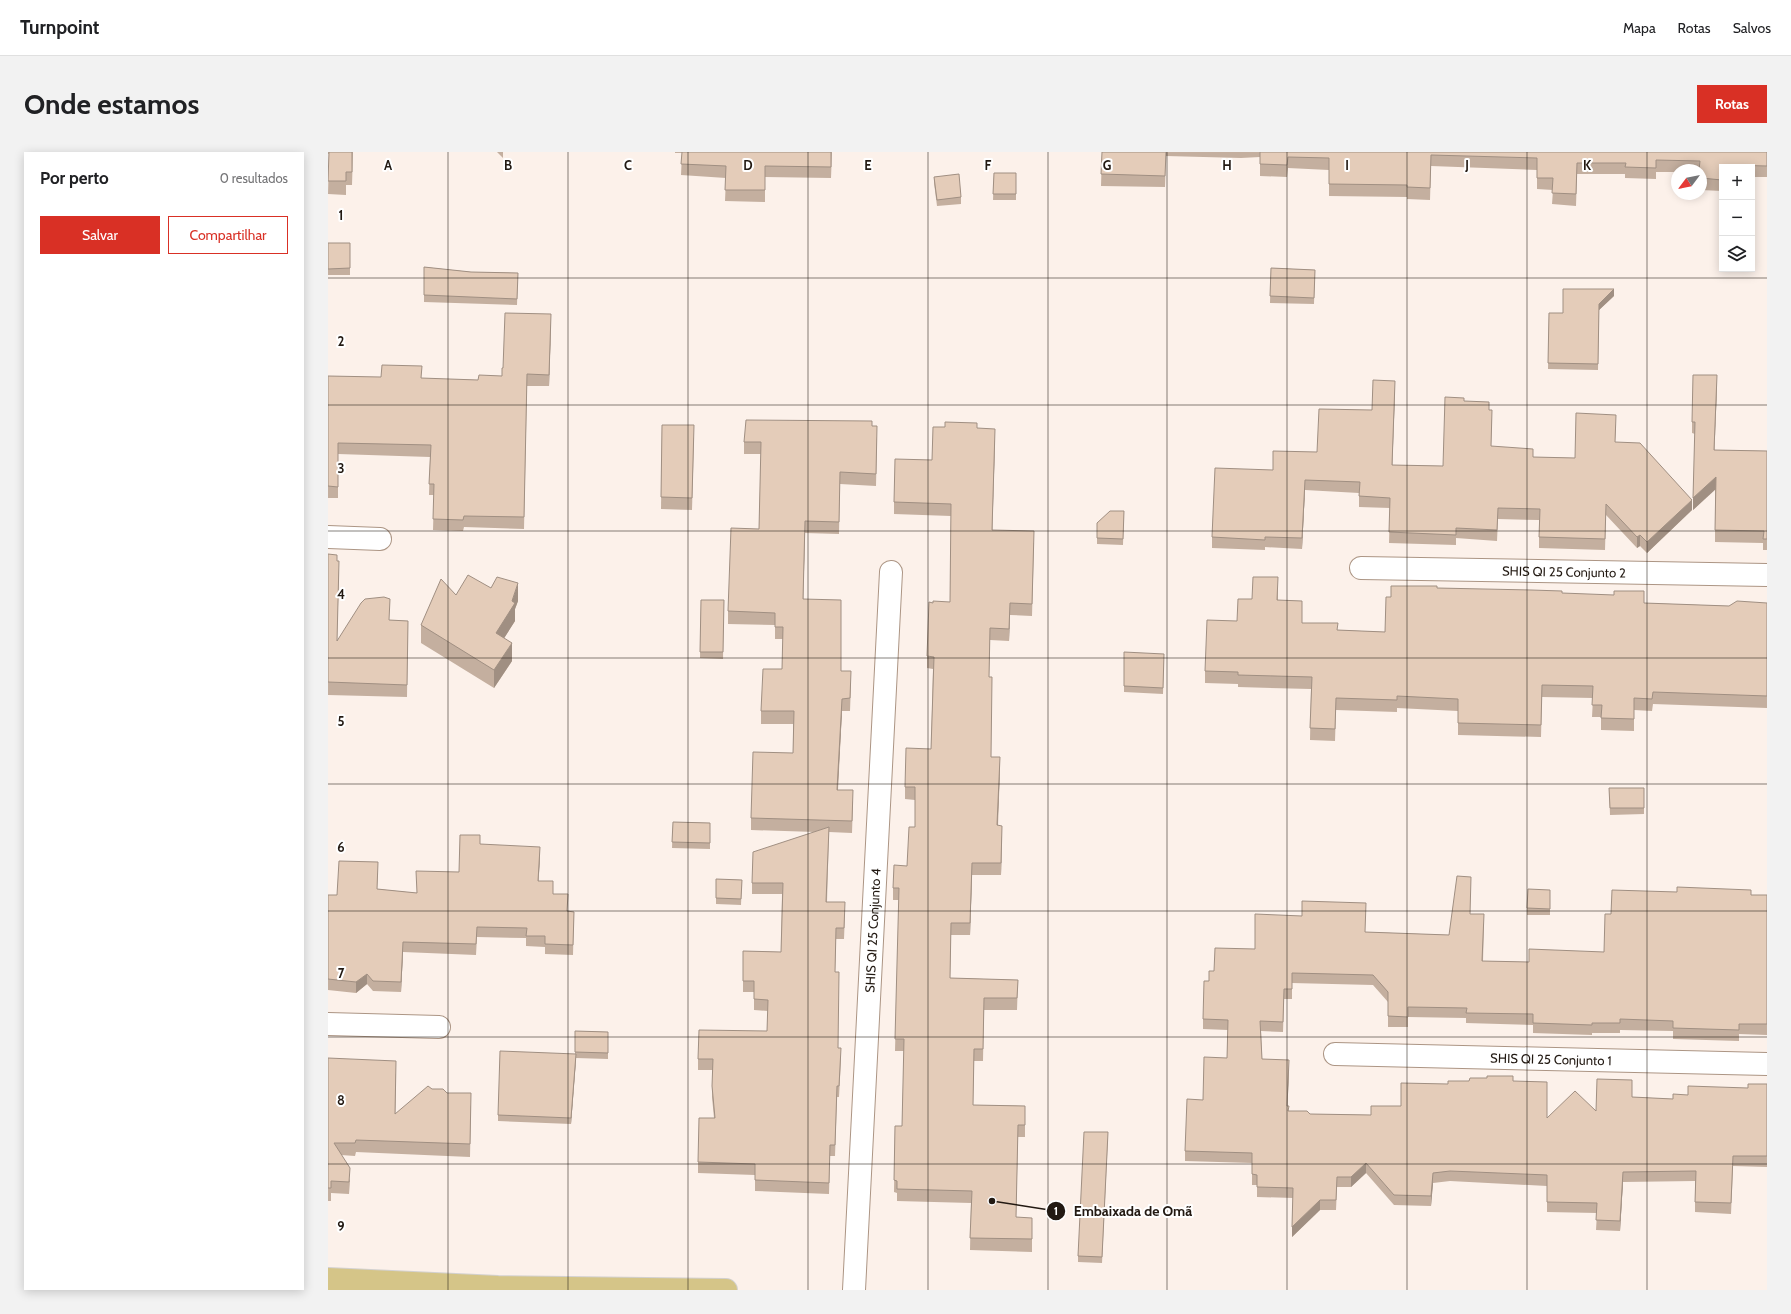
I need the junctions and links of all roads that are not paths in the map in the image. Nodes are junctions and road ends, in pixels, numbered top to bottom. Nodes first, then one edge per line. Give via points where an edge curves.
1 (328, 537) edge
2 (380, 539) dead end
3 (1361, 568) dead end
4 (891, 572) dead end
5 (1767, 575) edge
6 (328, 1024) edge
7 (439, 1027) dead end
8 (1335, 1054) dead end
9 (1767, 1064) edge
10 (328, 1279) edge
11 (362, 1286) edge
12 (726, 1290) edge
13 (854, 1290) edge

1 - 2 street
3 - 5 street, SHIS QI 25 Conjunto 2
4 - 13 street, SHIS QI 25 Conjunto 4
6 - 7 street
8 - 9 street, SHIS QI 25 Conjunto 1
10 - 11 main road
11 - 12 main road

